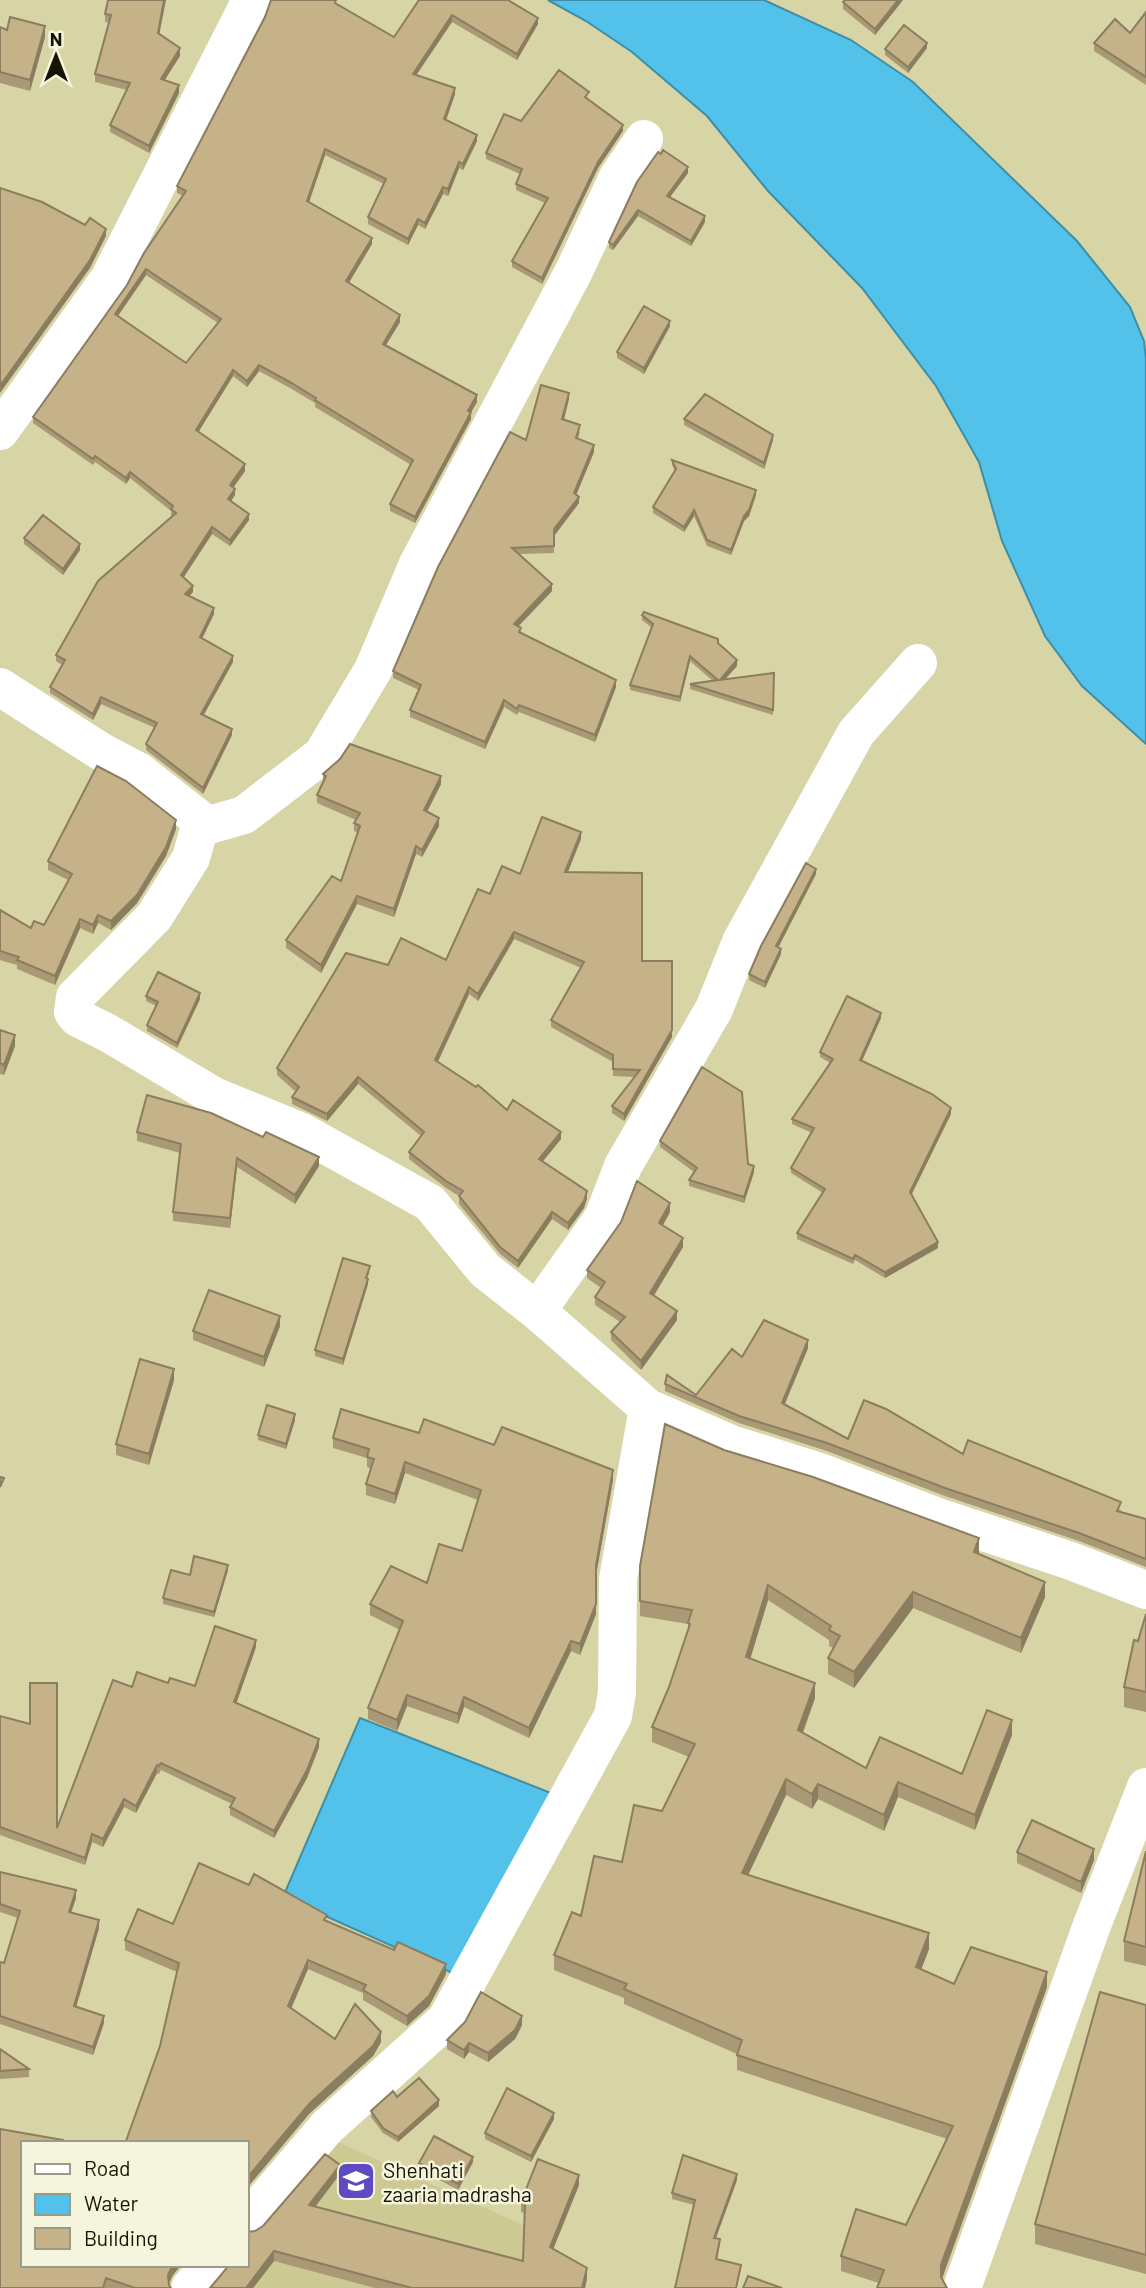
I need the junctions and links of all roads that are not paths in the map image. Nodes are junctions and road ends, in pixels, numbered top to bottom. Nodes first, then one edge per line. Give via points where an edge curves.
1 (251, 0) edge
2 (644, 139) dead end
3 (0, 431) edge
4 (918, 663) dead end
5 (0, 687) edge
6 (200, 828) junction
7 (537, 1311) junction
8 (648, 1408) junction
9 (1146, 1590) edge
10 (1146, 1787) edge
11 (248, 2220) edge
12 (207, 2267) edge
13 (190, 2288) edge
14 (962, 2288) edge

1 - 3 street via 109,279
2 - 6 street via 618,177 574,271 418,564 373,670 322,755 244,815
4 - 7 street via 856,733 741,942 714,1009 623,1166 603,1218
5 - 6 street via 138,771 198,818
6 - 7 street via 191,858 154,917 79,990 73,1013 214,1096 302,1132 430,1203 485,1270
7 - 8 street
8 - 9 street via 731,1444
8 - 11 street via 618,1578 613,1716 446,2020 327,2127
10 - 14 street
12 - 13 street

